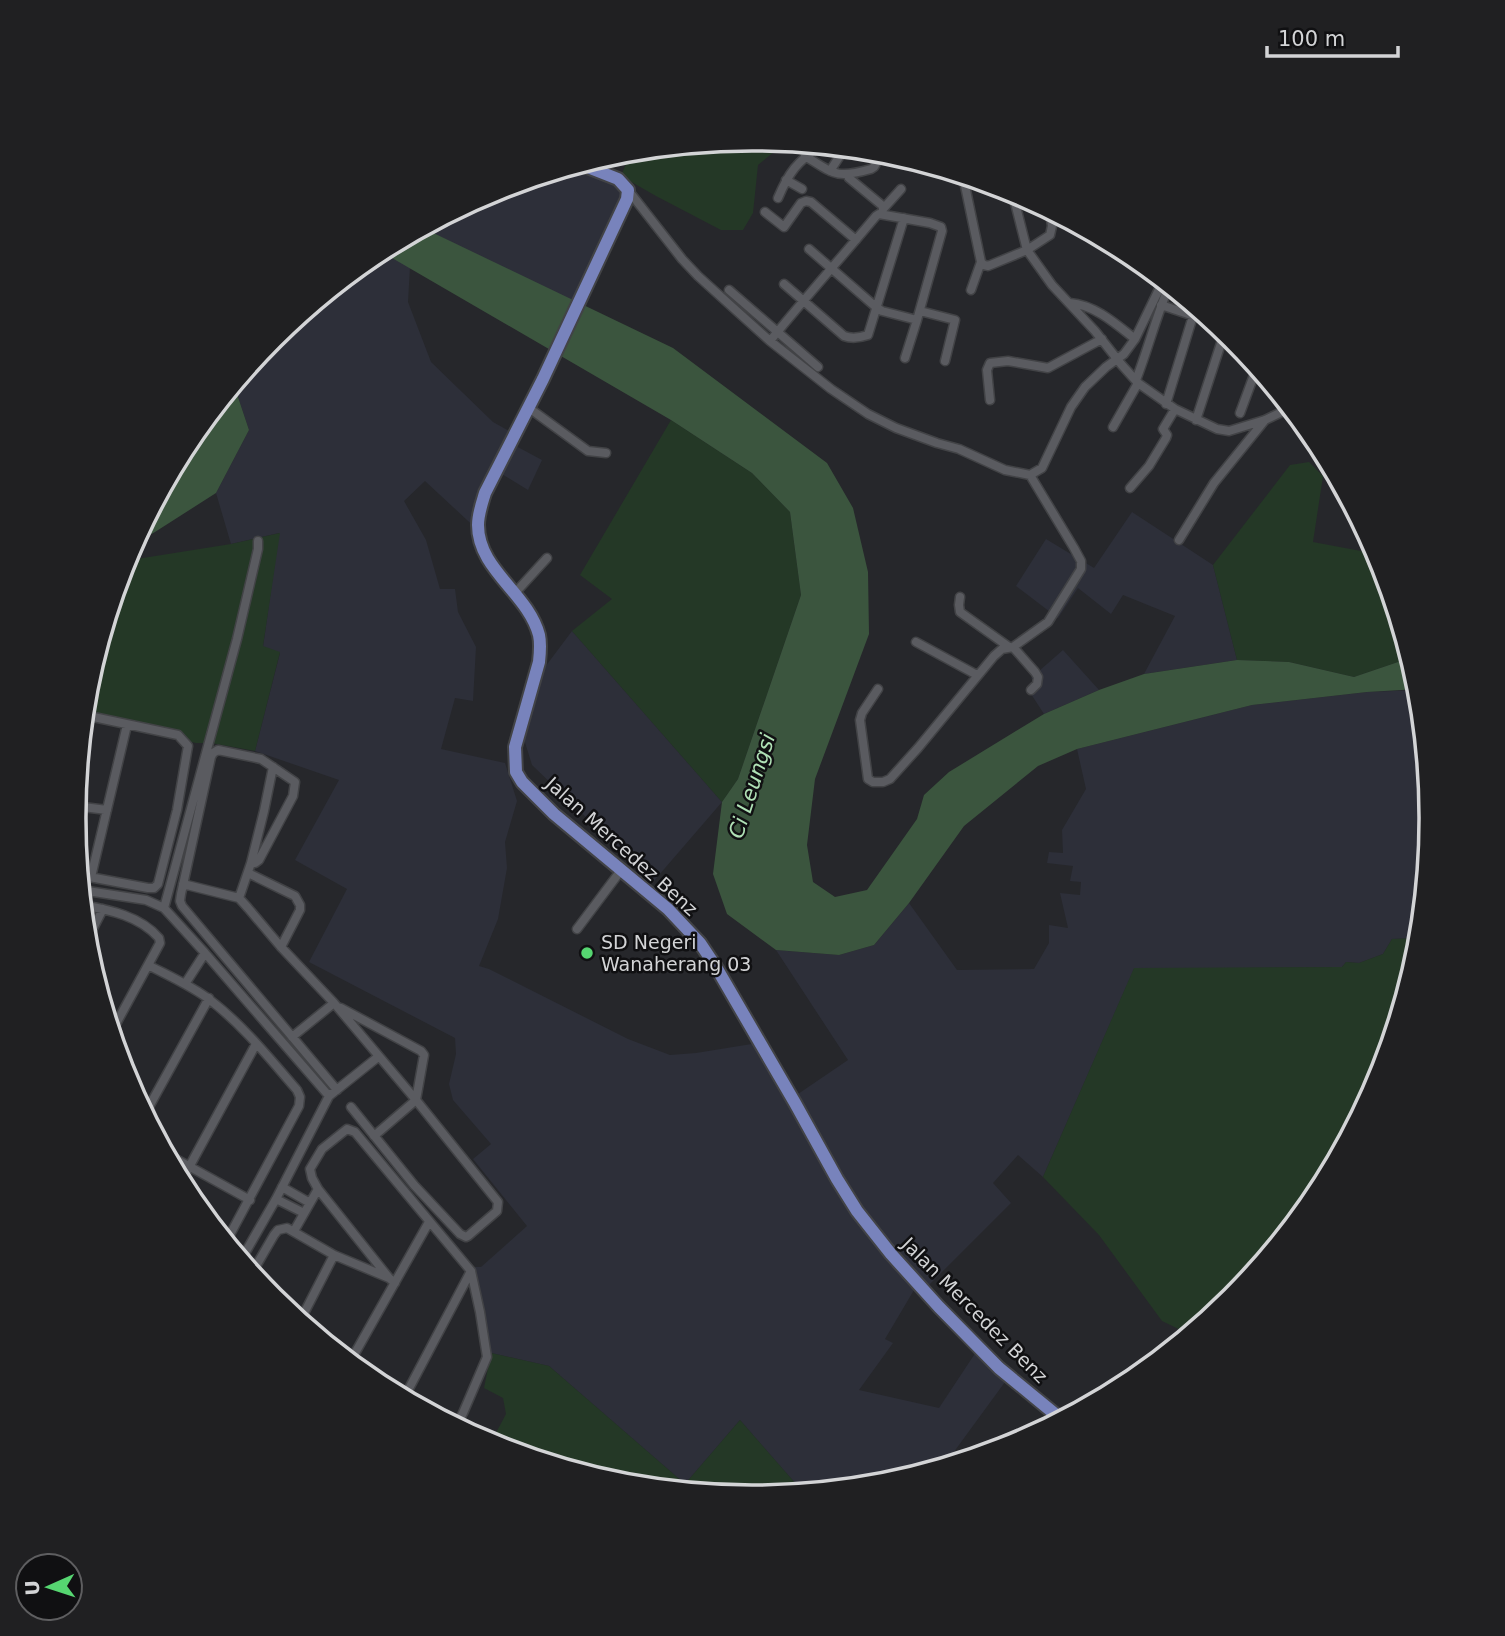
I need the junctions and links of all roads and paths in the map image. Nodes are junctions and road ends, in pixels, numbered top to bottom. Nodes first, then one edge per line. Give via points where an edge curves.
1 (808, 154) edge
2 (805, 156) junction
3 (839, 157) edge
4 (876, 163) edge
5 (596, 170) edge
6 (830, 171) junction
7 (849, 178) dead end
8 (786, 180) junction
9 (965, 186) edge
10 (901, 189) dead end
11 (628, 190) junction
12 (802, 190) dead end
13 (778, 198) dead end
14 (1016, 206) edge
15 (882, 211) junction
16 (765, 212) dead end
17 (904, 218) junction
18 (1052, 222) edge
19 (856, 240) junction
20 (808, 249) dead end
21 (1027, 250) junction
22 (981, 262) junction
23 (832, 269) junction
24 (784, 284) dead end
25 (729, 290) dead end
26 (971, 290) dead end
27 (1159, 290) edge
28 (1165, 295) edge
29 (804, 301) junction
30 (1070, 303) junction
31 (1161, 305) junction
32 (877, 307) junction
33 (920, 311) junction
34 (1189, 315) edge
35 (1193, 318) edge
36 (917, 320) junction
37 (778, 332) junction
38 (1135, 339) junction
39 (1102, 340) junction
40 (770, 341) junction
41 (1221, 344) edge
42 (905, 358) dead end
43 (1117, 360) junction
44 (945, 361) dead end
45 (818, 366) dead end
46 (1253, 377) edge
47 (1137, 381) junction
48 (990, 400) dead end
49 (1166, 404) junction
50 (529, 408) junction
51 (1175, 409) junction
52 (1281, 412) edge
53 (1240, 413) dead end
54 (1196, 420) junction
55 (1265, 420) junction
56 (1113, 427) dead end
57 (606, 453) dead end
58 (1030, 475) junction
59 (1130, 488) dead end
60 (1179, 540) dead end
61 (258, 541) dead end
62 (547, 558) dead end
63 (515, 593) junction
64 (960, 597) dead end
65 (916, 642) dead end
66 (1011, 647) junction
67 (977, 676) junction
68 (878, 689) dead end
69 (1031, 690) dead end
70 (94, 717) edge
71 (127, 725) junction
72 (273, 767) junction
73 (86, 807) edge
74 (107, 810) junction
75 (251, 863) junction
76 (622, 869) junction
77 (248, 873) junction
78 (91, 877) joint
79 (183, 884) junction
80 (90, 891) edge
81 (239, 898) junction
82 (91, 907) edge
83 (164, 908) junction
84 (103, 909) junction
85 (95, 925) edge
86 (577, 929) dead end
87 (281, 947) junction
88 (205, 953) junction
89 (148, 965) junction
90 (185, 984) junction
91 (209, 999) junction
92 (335, 1004) junction
93 (118, 1021) edge
94 (292, 1037) junction
95 (256, 1044) junction
96 (378, 1057) junction
97 (337, 1090) junction
98 (329, 1096) junction
99 (416, 1100) junction
100 (151, 1104) edge
101 (351, 1107) dead end
102 (374, 1136) junction
103 (182, 1162) edge
104 (189, 1166) junction
105 (187, 1170) edge
106 (282, 1187) junction
107 (318, 1189) junction
108 (276, 1199) junction
109 (250, 1200) junction
110 (310, 1203) junction
111 (304, 1213) junction
112 (429, 1222) junction
113 (294, 1231) junction
114 (231, 1233) edge
115 (246, 1252) edge
116 (334, 1255) junction
117 (257, 1264) edge
118 (471, 1271) junction
119 (392, 1280) junction
120 (305, 1311) edge
121 (355, 1353) edge
122 (409, 1389) edge
123 (1053, 1413) edge
124 (461, 1417) edge

1 - 2 street
2 - 6 street
2 - 8 street
3 - 6 street
4 - 6 street via 871,169 841,175
5 - 11 main road via 618,179
7 - 15 street
8 - 12 street
8 - 13 street
9 - 22 street
10 - 15 street
11 - 40 street via 682,260
11 - 50 main road, Jalan Mercedez Benz
14 - 21 street
15 - 17 street
15 - 19 street
16 - 19 street via 783,227 801,202 811,202
17 - 32 street
17 - 33 street via 937,225 942,231
18 - 21 street via 1050,235
19 - 23 street
20 - 23 street
21 - 22 street via 988,266
21 - 30 street
22 - 26 street
23 - 29 street
23 - 32 street
24 - 29 street
25 - 37 street
27 - 38 street
28 - 31 street
29 - 32 street via 850,338 868,335
29 - 37 street
30 - 38 street via 1096,311
30 - 39 street
31 - 34 street
31 - 47 street
32 - 36 street
33 - 36 street
33 - 44 street via 955,320
35 - 49 street
36 - 42 street
37 - 40 street
37 - 45 street
38 - 43 street
39 - 43 street
39 - 48 street via 1048,368 1008,361 990,363
40 - 58 street via 879,420 1005,470
41 - 54 street
43 - 47 street
43 - 58 street via 1085,387 1041,468
46 - 53 street
47 - 49 street
47 - 56 street
49 - 51 street
50 - 57 street via 588,451
50 - 63 main road, Jalan Mercedez Benz via 485,493 478,525 487,559
51 - 54 street
51 - 59 street via 1163,429 1166,438
52 - 55 street
54 - 55 street via 1228,431
55 - 60 street via 1214,483
58 - 66 street via 1082,565 1048,622
61 - 83 street via 237,639
62 - 63 street
63 - 76 main road, Jalan Mercedez Benz via 532,619 541,648 515,747 516,772 554,814
64 - 66 street via 960,612
65 - 67 street
66 - 67 street via 1002,649
66 - 69 street via 1036,674 1037,684
67 - 68 street via 883,782 868,779 860,719
70 - 71 street
71 - 74 street
71 - 78 street via 178,735 188,746 177,810 154,888
72 - 75 street
72 - 75 street via 295,782 295,791 259,860
72 - 79 street via 261,759 218,750 213,753
73 - 74 street
74 - 78 street
75 - 77 street
76 - 86 street
76 - 123 main road, Jalan Mercedez Benz via 700,943 836,1179 891,1254 999,1368
77 - 81 street
77 - 87 street via 298,901 300,910
79 - 81 street
79 - 94 street via 182,906
80 - 83 street via 146,900
81 - 87 street
82 - 84 street
83 - 88 street
84 - 85 street
84 - 89 street via 137,920 159,938
87 - 92 street
88 - 90 street
88 - 98 street
89 - 90 street
89 - 93 street
90 - 91 street
91 - 95 street
91 - 100 street
92 - 94 street
92 - 96 street
92 - 99 street via 423,1053
94 - 97 street
95 - 104 street
95 - 109 street via 300,1099
96 - 97 street
96 - 99 street
97 - 98 street
98 - 106 street
99 - 102 street
99 - 102 street via 498,1202 497,1211 468,1236 460,1234
101 - 102 street
103 - 104 street
104 - 105 street
104 - 109 street
106 - 108 street
106 - 110 street
107 - 110 street
107 - 112 street via 310,1172 316,1159 337,1136 351,1129
107 - 119 street
108 - 111 street
108 - 115 street
109 - 114 street
110 - 111 street
111 - 113 street
112 - 118 street
112 - 119 street
113 - 116 street
113 - 117 street via 278,1230
116 - 119 street
116 - 120 street
118 - 122 street
118 - 124 street via 487,1357
119 - 121 street

